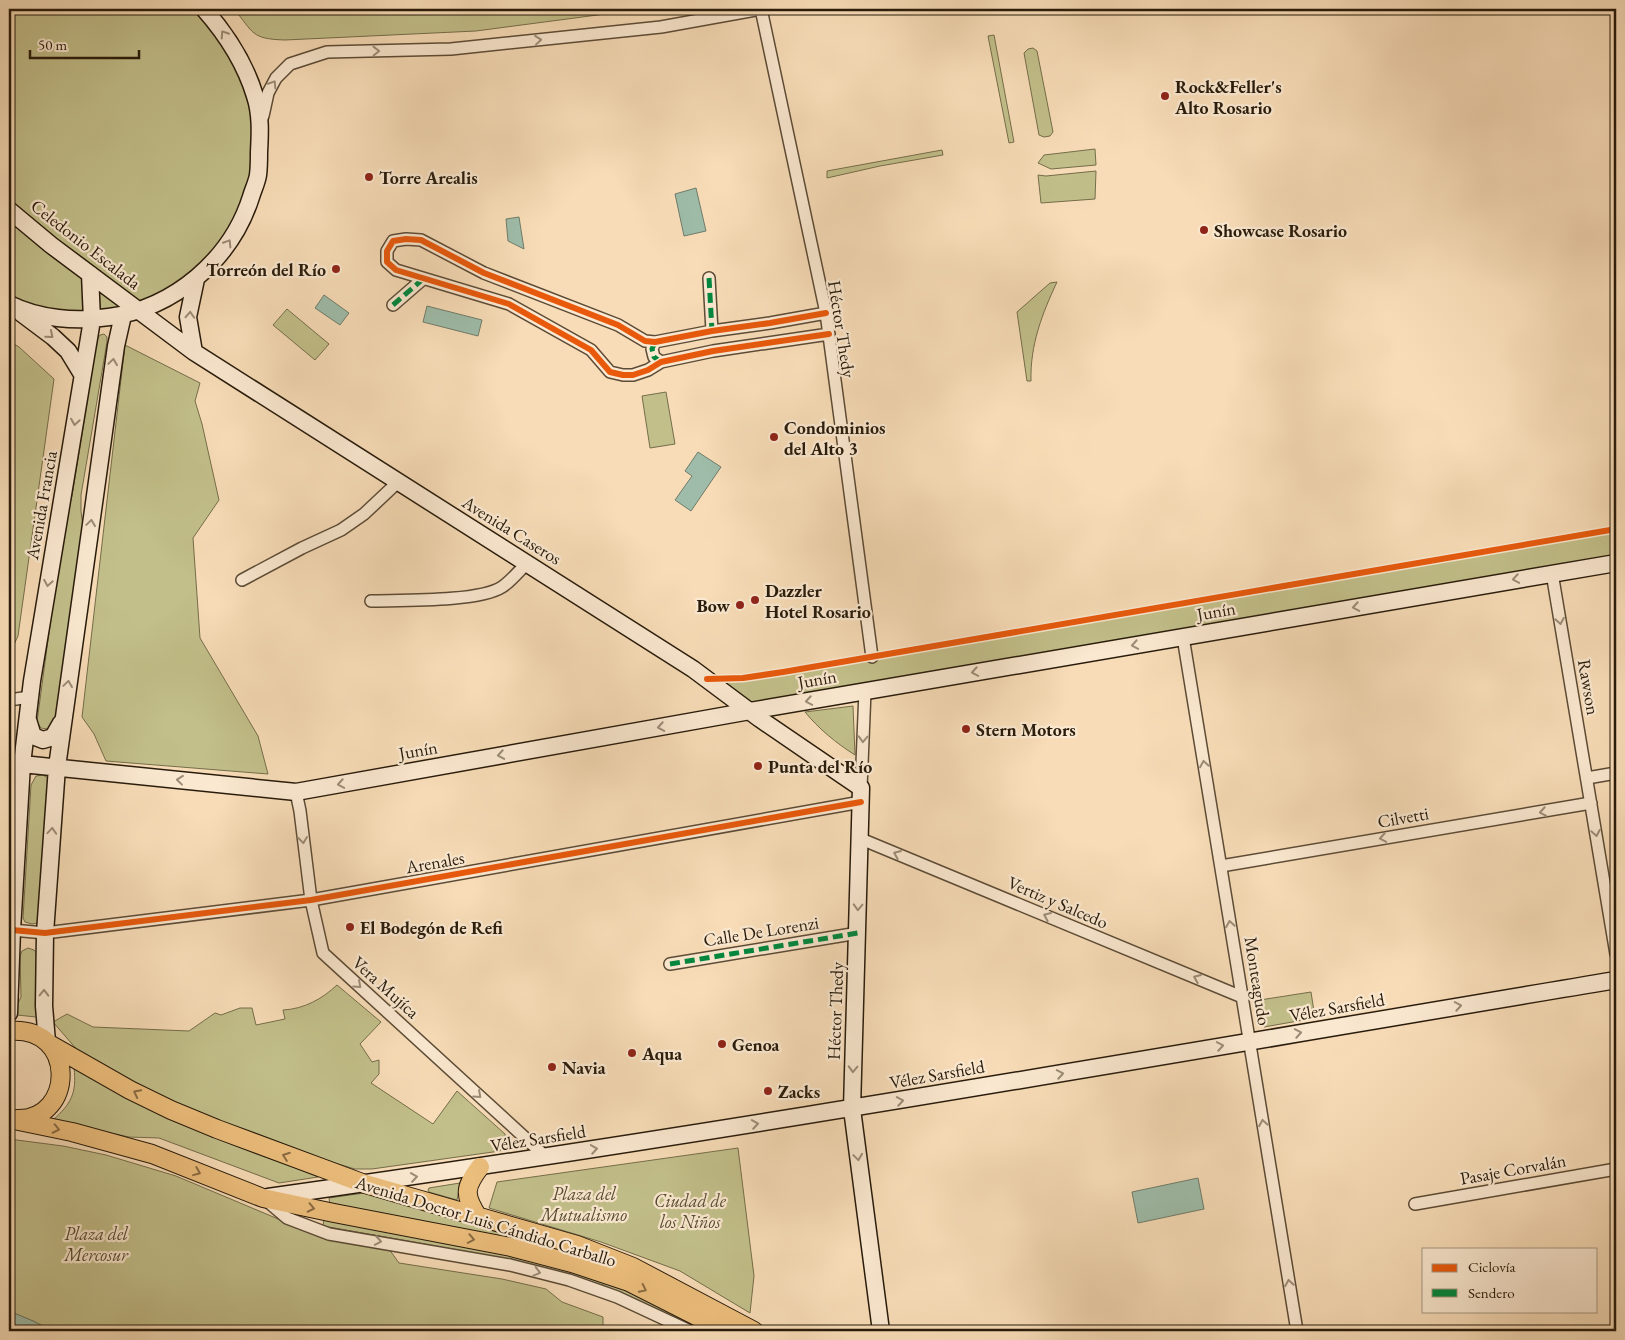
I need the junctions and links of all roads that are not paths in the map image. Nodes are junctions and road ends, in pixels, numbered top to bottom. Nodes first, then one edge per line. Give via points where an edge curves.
1 (204, 9) edge
2 (761, 9) edge
3 (261, 130) junction
4 (9, 210) edge
5 (90, 274) junction
6 (709, 278) dead end
7 (196, 279) junction
8 (423, 279) junction
9 (10, 305) edge
10 (392, 305) dead end
11 (139, 311) junction
12 (826, 313) junction
13 (123, 315) junction
14 (92, 320) junction
15 (712, 331) junction
16 (829, 334) junction
17 (656, 342) junction
18 (194, 352) junction
19 (661, 362) junction
20 (82, 374) junction
21 (398, 482) junction
22 (527, 563) junction
23 (1616, 563) edge
24 (1552, 573) junction
25 (242, 580) dead end
26 (371, 601) dead end
27 (1183, 637) junction
28 (872, 657) dead end
29 (865, 691) junction
30 (30, 697) junction
31 (9, 700) edge
32 (755, 715) junction
33 (27, 717) junction
34 (63, 720) junction
35 (22, 764) junction
36 (57, 767) junction
37 (1616, 773) edge
38 (1587, 778) junction
39 (296, 792) junction
40 (861, 795) junction
41 (1591, 803) junction
42 (860, 839) junction
43 (1221, 866) junction
44 (311, 900) junction
45 (12, 930) junction
46 (44, 933) junction
47 (858, 933) junction
48 (1616, 954) edge
49 (670, 964) dead end
50 (1616, 980) edge
51 (1242, 997) junction
52 (9, 1012) edge
53 (9, 1031) edge
54 (1250, 1042) junction
55 (49, 1044) junction
56 (852, 1109) junction
57 (9, 1119) edge
58 (546, 1157) junction
59 (480, 1167) junction
60 (1616, 1169) edge
61 (365, 1184) junction
62 (264, 1198) junction
63 (1415, 1204) dead end
64 (478, 1216) junction
65 (690, 1331) edge
66 (726, 1331) edge
67 (754, 1331) edge
68 (881, 1331) edge
69 (1297, 1331) edge

3 -> 1 main road via 256,98 242,62 220,27
3 -> 2 street via 268,93 276,78 290,64 318,54 498,45 661,26
2 - 12 street, Héctor Thedy
7 -> 3 main road via 224,250 245,214 258,176
4 - 5 main road, Celedonio Escalada
5 - 11 main road, Celedonio Escalada
5 - 14 main road, Avenida Francia
6 - 15 street
7 - 11 main road
18 -> 7 main road via 188,317
8 - 10 street
8 - 17 street via 396,270 387,262 387,251 394,241 406,238 421,240 484,272 618,325 645,341
8 - 19 street via 509,304 591,350 610,372 633,375
9 - 14 main road via 35,314
9 -> 20 main road via 53,336
11 - 13 main road
11 - 18 main road, Avenida Caseros
12 - 15 street
12 - 16 street, Héctor Thedy
13 - 14 main road
34 -> 13 main road
14 - 20 main road, Avenida Francia
15 - 17 street
16 - 19 street
16 - 28 street, Héctor Thedy
17 - 19 street via 652,350 654,357
18 - 21 main road, Avenida Caseros
20 -> 30 main road, Avenida Francia
21 - 22 main road, Avenida Caseros
21 - 25 street via 364,514 341,530
22 - 26 street via 503,587 490,593
22 - 32 main road, Avenida Caseros via 693,669
23 - 24 main road, Junín
24 -> 27 main road, Junín
24 -> 38 street, Rawson
27 -> 29 main road, Junín
43 -> 27 street, Monteagudo
29 -> 32 main road, Junín
29 -> 40 street, Héctor Thedy
30 - 31 street
30 - 33 main road, Avenida Francia
32 -> 39 main road, Junín
32 - 40 main road, Avenida Caseros
33 - 34 main road via 30,732 43,740 52,737
33 - 35 main road, Avenida Francia
34 - 36 main road
35 - 36 main road, Junín
35 - 45 main road, Avenida Francia
39 -> 36 main road, Junín
46 -> 36 main road
37 - 38 street
38 - 41 street, Rawson
39 -> 44 street, Vera Mujíca
40 - 42 main road, Héctor Thedy
40 - 44 street, Arenales
41 -> 43 street, Cilvetti
41 -> 48 street, Rawson
42 -> 47 main road, Héctor Thedy
51 -> 42 street, Vertiz y Salcedo
51 -> 43 street, Monteagudo
44 - 46 street, Arenales
44 -> 58 street, Vera Mujíca via 323,953
45 - 46 street, Arenales
45 - 52 main road, Avenida Francia
55 -> 46 main road via 44,1006
47 - 49 street, Calle De Lorenzi
47 -> 56 main road, Héctor Thedy
54 -> 50 main road, Vélez Sarsfield
51 - 54 street, Monteagudo
53 - 55 main road, Avenida Doctor Luis Cándido Carballo via 35,1034
56 -> 54 main road, Vélez Sarsfield
69 -> 54 street, Monteagudo
55 - 57 main road via 60,1065 59,1091 38,1114
61 -> 55 main road, Avenida Doctor Luis Cándido Carballo via 171,1110
58 -> 56 main road, Vélez Sarsfield
56 -> 68 main road, Héctor Thedy
57 -> 62 main road, Avenida Doctor Luis Cándido Carballo via 152,1154
58 - 59 main road, Vélez Sarsfield
61 -> 59 main road, Vélez Sarsfield
59 - 64 main road via 467,1190 468,1201
60 - 63 street, Pasaje Corvalán
61 - 62 main road, Vélez Sarsfield
61 - 64 main road, Avenida Doctor Luis Cándido Carballo
62 -> 65 street, Avenida Doctor Luis Cándido Carballo via 287,1218 329,1234 510,1265 569,1280 617,1297
62 -> 66 main road, Avenida Doctor Luis Cándido Carballo via 511,1247 572,1263 628,1282
64 - 67 main road, Avenida Doctor Luis Cándido Carballo via 577,1245 634,1268

